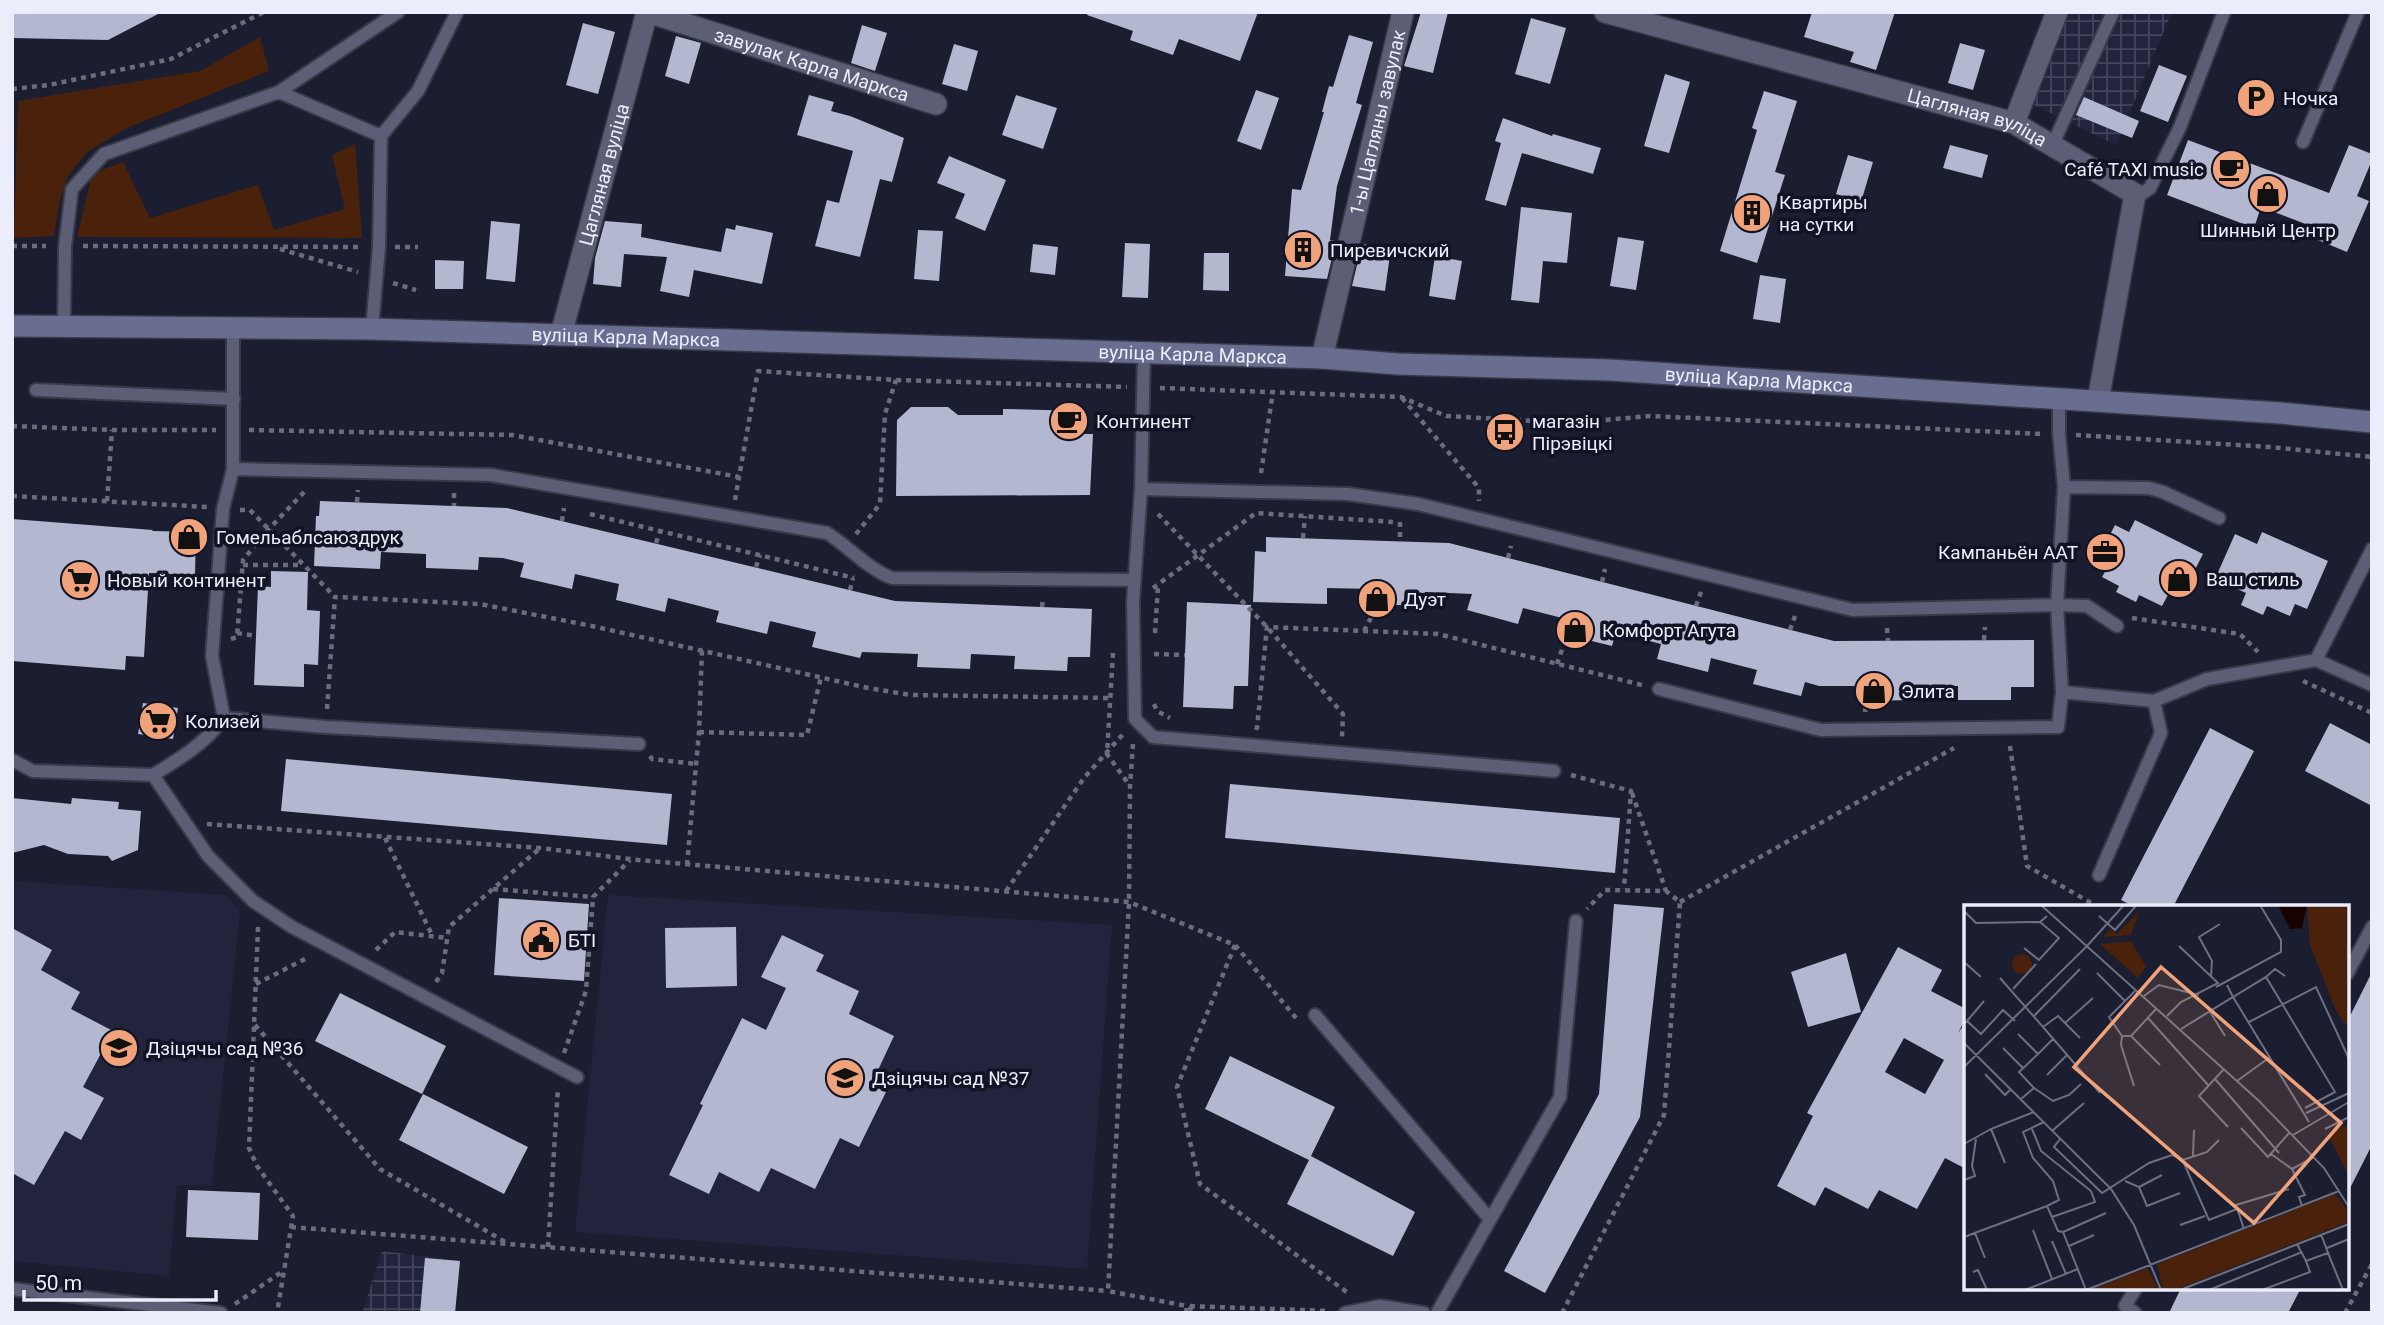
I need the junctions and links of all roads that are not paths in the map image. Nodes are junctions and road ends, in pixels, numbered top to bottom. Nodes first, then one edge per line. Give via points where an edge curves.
1 (398, 12) edge
2 (457, 12) edge
3 (647, 12) edge
4 (1403, 12) edge
5 (1605, 12) edge
6 (2057, 12) edge
7 (2113, 12) edge
8 (2224, 12) edge
9 (2358, 12) edge
10 (279, 92) junction
11 (936, 104) dead end
12 (2014, 124) junction
13 (381, 136) junction
14 (2304, 142) dead end
15 (2052, 146) junction
16 (2135, 194) junction
17 (12, 326) edge
18 (64, 326) junction
19 (233, 326) junction
20 (372, 329) junction
21 (561, 335) junction
22 (1144, 352) junction
23 (1322, 358) junction
24 (36, 390) dead end
25 (2059, 398) junction
26 (234, 399) junction
27 (2098, 401) junction
28 (2372, 422) edge
29 (233, 469) junction
30 (2064, 487) junction
31 (1141, 492) junction
32 (2219, 518) dead end
33 (2372, 550) edge
34 (1134, 580) junction
35 (2057, 605) junction
36 (2117, 626) dead end
37 (2316, 660) junction
38 (2372, 685) edge
39 (1659, 689) road end
40 (2062, 692) junction
41 (2154, 701) junction
42 (224, 718) junction
43 (639, 744) road end
44 (12, 760) edge
45 (1554, 771) road end
46 (153, 775) junction
47 (2099, 875) dead end
48 (1576, 921) road end
49 (2372, 927) edge
50 (2349, 970) edge
51 (1315, 1015) road end
52 (577, 1077) dead end
53 (1489, 1218) junction
54 (12, 1289) edge
55 (2135, 1290) edge
56 (227, 1309) edge
57 (1345, 1312) edge
58 (1424, 1313) edge
59 (1437, 1313) edge
60 (2135, 1313) edge

1 - 10 lane
2 - 13 lane via 418,91
3 - 11 street, завулак Карла Маркса
3 - 21 street, Цагляная вуліца
4 - 23 street, 1-ы Цагляны завулак
5 - 12 street, Цагляная вуліца
6 - 12 street
7 - 15 lane
8 - 16 lane via 2180,127 2150,188
9 - 14 lane
10 - 13 lane
10 - 18 lane via 104,154 72,189 65,246
12 - 15 street, Цагляная вуліца
13 - 20 lane
15 - 16 street, Цагляная вуліца
16 - 27 street
17 - 18 main road, вуліца Карла Маркса
18 - 19 main road, вуліца Карла Маркса
19 - 20 main road, вуліца Карла Маркса
19 - 26 lane
20 - 21 main road, вуліца Карла Маркса
21 - 22 main road, вуліца Карла Маркса
22 - 23 main road, вуліца Карла Маркса
22 - 31 lane
23 - 25 main road, вуліца Карла Маркса via 1610,370
24 - 26 lane
25 - 27 main road, вуліца Карла Маркса
25 - 30 lane
26 - 29 lane
27 - 28 main road, вуліца Карла Маркса
29 - 34 lane via 491,475 827,533 892,578
29 - 42 lane via 223,509 212,656
30 - 32 lane via 2149,488
30 - 35 lane
31 - 34 lane
31 - 35 lane via 1348,494 1418,504 1853,610
33 - 37 lane
34 - 45 lane via 1135,719 1153,737
35 - 36 lane via 2087,606
35 - 40 lane
37 - 38 lane
37 - 41 lane via 2207,679
39 - 40 lane via 1822,730 2058,727
40 - 41 lane
41 - 47 lane via 2161,733
42 - 43 lane
42 - 46 lane via 209,738
44 - 46 lane via 33,771
46 - 52 lane via 208,856 259,905 292,927
48 - 53 lane via 1560,1097
49 - 50 lane
51 - 53 lane
53 - 59 lane
54 - 56 lane
55 - 60 lane via 2125,1306
57 - 58 lane via 1380,1306

